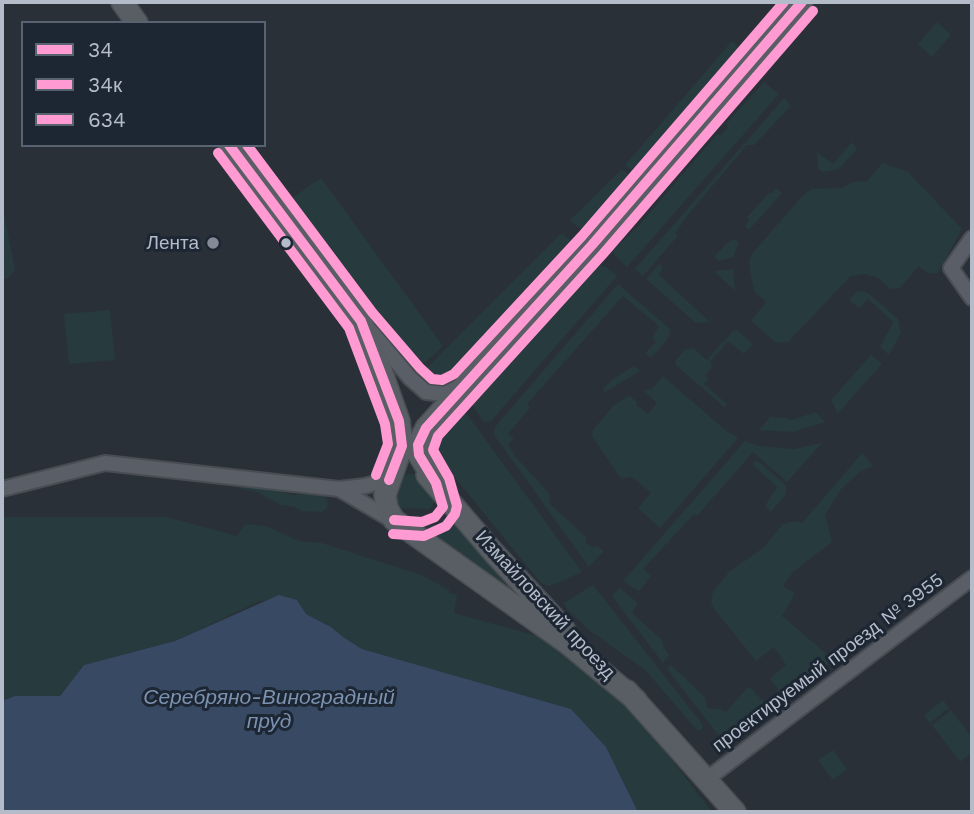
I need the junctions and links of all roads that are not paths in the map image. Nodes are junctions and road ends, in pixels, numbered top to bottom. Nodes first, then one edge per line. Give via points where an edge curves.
1 (122, 2) edge
2 (802, 2) edge
3 (136, 21) edge
4 (230, 147) edge
5 (972, 238) edge
6 (972, 298) edge
7 (361, 321) junction
8 (463, 385) junction
9 (391, 475) junction
10 (436, 483) junction
11 (2, 489) edge
12 (340, 489) junction
13 (394, 520) junction
14 (972, 578) edge
15 (636, 700) junction
16 (707, 779) junction
17 (735, 812) edge

1 - 3 street
2 - 8 street via 592,245
4 - 7 street
5 - 6 street via 951,268
7 - 8 street via 426,392 445,394
7 - 9 street via 399,421 402,446
8 - 10 street via 426,428 418,445
9 - 10 street, Измайловский проезд via 414,467
9 - 12 street via 365,486
9 - 13 street via 385,495
10 - 15 street, Измайловский проезд via 544,608
11 - 12 street via 105,463
12 - 13 street, Измайловский проезд
13 - 15 street, Измайловский проезд via 567,643
14 - 16 street, проектируемый проезд № 3955
15 - 16 street, Измайловский проезд
16 - 17 street, Измайловский проезд

